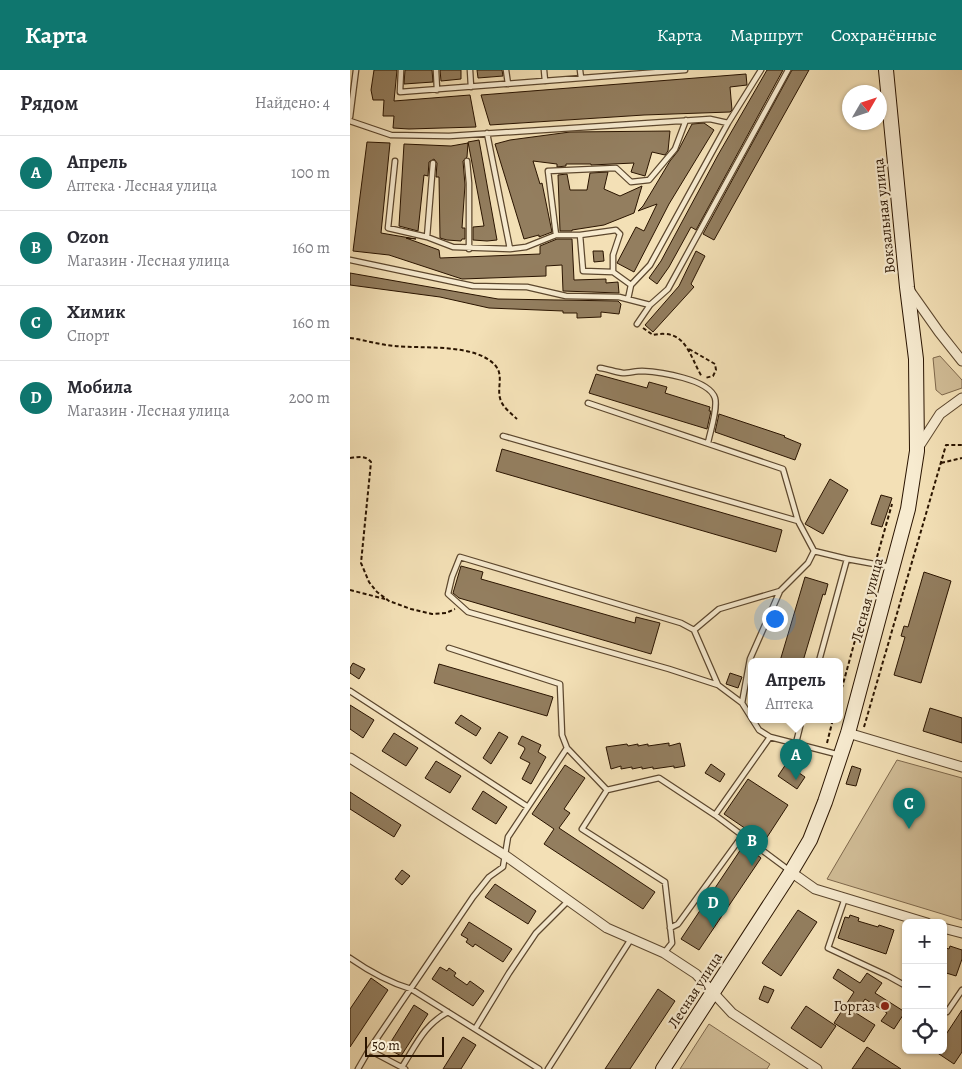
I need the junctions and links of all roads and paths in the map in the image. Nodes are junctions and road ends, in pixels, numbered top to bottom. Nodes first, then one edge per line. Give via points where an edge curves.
1 (356, 70) edge
2 (401, 70) edge
3 (436, 70) edge
4 (470, 70) edge
5 (506, 70) edge
6 (544, 70) edge
7 (580, 70) edge
8 (605, 70) edge
9 (684, 70) edge
10 (761, 70) edge
11 (788, 70) edge
12 (886, 70) edge
13 (654, 71) edge
14 (606, 76) junction
15 (581, 78) junction
16 (545, 81) junction
17 (508, 84) junction
18 (471, 87) junction
19 (437, 90) junction
20 (350, 117) edge
21 (686, 120) junction
22 (350, 121) edge
23 (728, 123) junction
24 (487, 133) junction
25 (395, 161) dead end
26 (467, 161) dead end
27 (433, 163) dead end
28 (556, 235) junction
29 (580, 235) junction
30 (427, 237) junction
31 (469, 249) junction
32 (510, 249) junction
33 (350, 260) edge
34 (613, 272) junction
35 (631, 285) junction
36 (907, 287) junction
37 (628, 299) junction
38 (650, 304) junction
39 (637, 324) joint
40 (350, 338) edge
41 (689, 349) junction
42 (916, 359) joint
43 (962, 360) edge
44 (600, 368) dead end
45 (696, 368) dead end
46 (703, 378) dead end
47 (962, 398) edge
48 (588, 403) dead end
49 (517, 419) dead end
50 (503, 436) dead end
51 (708, 443) junction
52 (962, 446) edge
53 (916, 450) junction
54 (350, 458) edge
55 (962, 458) edge
56 (941, 463) junction
57 (892, 504) dead end
58 (798, 521) junction
59 (814, 551) junction
60 (847, 559) junction
61 (876, 563) junction
62 (893, 567) junction
63 (350, 590) edge
64 (780, 591) junction
65 (387, 600) junction
66 (458, 603) junction
67 (694, 630) junction
68 (449, 648) dead end
69 (750, 658) edge
70 (819, 658) edge
71 (748, 670) edge
72 (843, 684) edge
73 (718, 685) junction
74 (350, 691) edge
75 (742, 703) junction
76 (748, 713) edge
77 (755, 723) edge
78 (801, 723) edge
79 (832, 723) edge
80 (855, 733) junction
81 (770, 737) junction
82 (796, 743) junction
83 (567, 748) junction
84 (825, 750) junction
85 (841, 755) junction
86 (350, 758) edge
87 (962, 767) edge
88 (607, 790) junction
89 (528, 807) junction
90 (714, 815) junction
91 (742, 836) junction
92 (506, 856) junction
93 (791, 872) junction
94 (845, 898) junction
95 (568, 900) junction
96 (915, 919) edge
97 (670, 928) junction
98 (947, 929) edge
99 (962, 933) edge
100 (631, 938) junction
101 (664, 953) junction
102 (350, 958) edge
103 (902, 984) edge
104 (411, 989) junction
105 (962, 990) edge
106 (714, 992) junction
107 (448, 1012) junction
108 (947, 1012) edge
109 (475, 1029) junction
110 (369, 1050) junction
111 (404, 1068) edge
112 (358, 1069) edge
113 (539, 1069) edge
114 (548, 1069) edge
115 (663, 1069) edge
116 (817, 1069) edge

1 - 20 lane
2 - 19 lane via 400,92
3 - 19 lane
4 - 18 lane
5 - 17 lane
6 - 16 lane
7 - 15 lane
8 - 14 lane
9 - 13 lane
10 - 23 lane
11 - 38 lane via 668,289
12 - 36 main road, Вокзальная улица
13 - 14 lane
14 - 15 lane
15 - 16 lane
16 - 17 lane
17 - 18 lane
18 - 19 lane
21 - 23 lane via 710,119
21 - 24 lane
21 - 28 lane via 675,148 649,180 631,182 616,168 548,171
22 - 24 lane via 391,135
23 - 35 lane via 650,265
24 - 32 lane
25 - 30 lane via 388,228
26 - 31 lane
27 - 30 lane
28 - 29 lane
28 - 32 lane via 526,247
29 - 34 lane via 583,270
29 - 34 lane via 616,230 620,234 613,255
30 - 31 lane
31 - 32 lane
33 - 37 lane via 473,286 527,287 566,296
34 - 35 lane
35 - 37 lane
36 - 42 main road, Вокзальная улица
36 - 43 street
37 - 38 lane
38 - 39 lane
39 - 41 path via 652,335 664,333 680,339
40 - 49 path via 479,354 496,366 500,374 499,397 503,406
41 - 45 path
41 - 46 path via 715,364 713,376
42 - 53 main road, Лесная улица
44 - 51 lane via 624,373 650,372 704,385 712,393 716,408
47 - 53 street via 940,414
48 - 51 lane
50 - 58 lane
51 - 58 lane via 783,469
52 - 56 path via 946,445
53 - 62 main road, Лесная улица via 908,509
54 - 65 path via 363,456 371,462 361,563 376,592
55 - 56 path
56 - 80 path
57 - 61 path
58 - 59 lane
59 - 60 lane
59 - 64 lane via 808,564
60 - 61 lane
60 - 70 lane
61 - 62 lane
61 - 72 path
62 - 80 main road, Лесная улица
63 - 65 path
64 - 67 lane via 719,609
64 - 69 lane
65 - 66 path via 432,614 454,610
66 - 67 lane via 448,594 460,557 681,623
66 - 73 lane via 468,612
67 - 73 lane
68 - 83 lane via 560,684 562,735
71 - 75 lane
73 - 75 lane
74 - 89 lane
75 - 76 lane
77 - 81 lane
78 - 82 lane
79 - 84 path
80 - 85 main road, Лесная улица
80 - 87 street
81 - 82 lane
81 - 90 lane
82 - 84 lane
83 - 88 lane
83 - 89 lane
84 - 85 lane
85 - 93 main road, Лесная улица via 810,840
86 - 92 street
88 - 90 lane via 659,778
88 - 97 lane via 582,829 665,882
89 - 92 lane via 508,837
90 - 91 lane
91 - 93 lane
91 - 97 lane via 678,924
92 - 95 street
92 - 104 lane via 504,867 489,877
93 - 94 street via 815,889
93 - 106 main road, Лесная улица
94 - 96 street
94 - 103 lane via 828,948
95 - 100 street via 607,928
95 - 109 lane via 536,933
97 - 101 lane via 672,943
98 - 99 street
100 - 101 street
100 - 114 lane
101 - 106 street via 696,974
102 - 104 lane via 369,972
104 - 107 lane
104 - 110 lane
105 - 108 lane
106 - 115 main road, Лесная улица
106 - 116 street via 732,1013
107 - 109 lane
107 - 111 lane via 427,1027
109 - 113 lane
110 - 111 lane
110 - 112 lane

